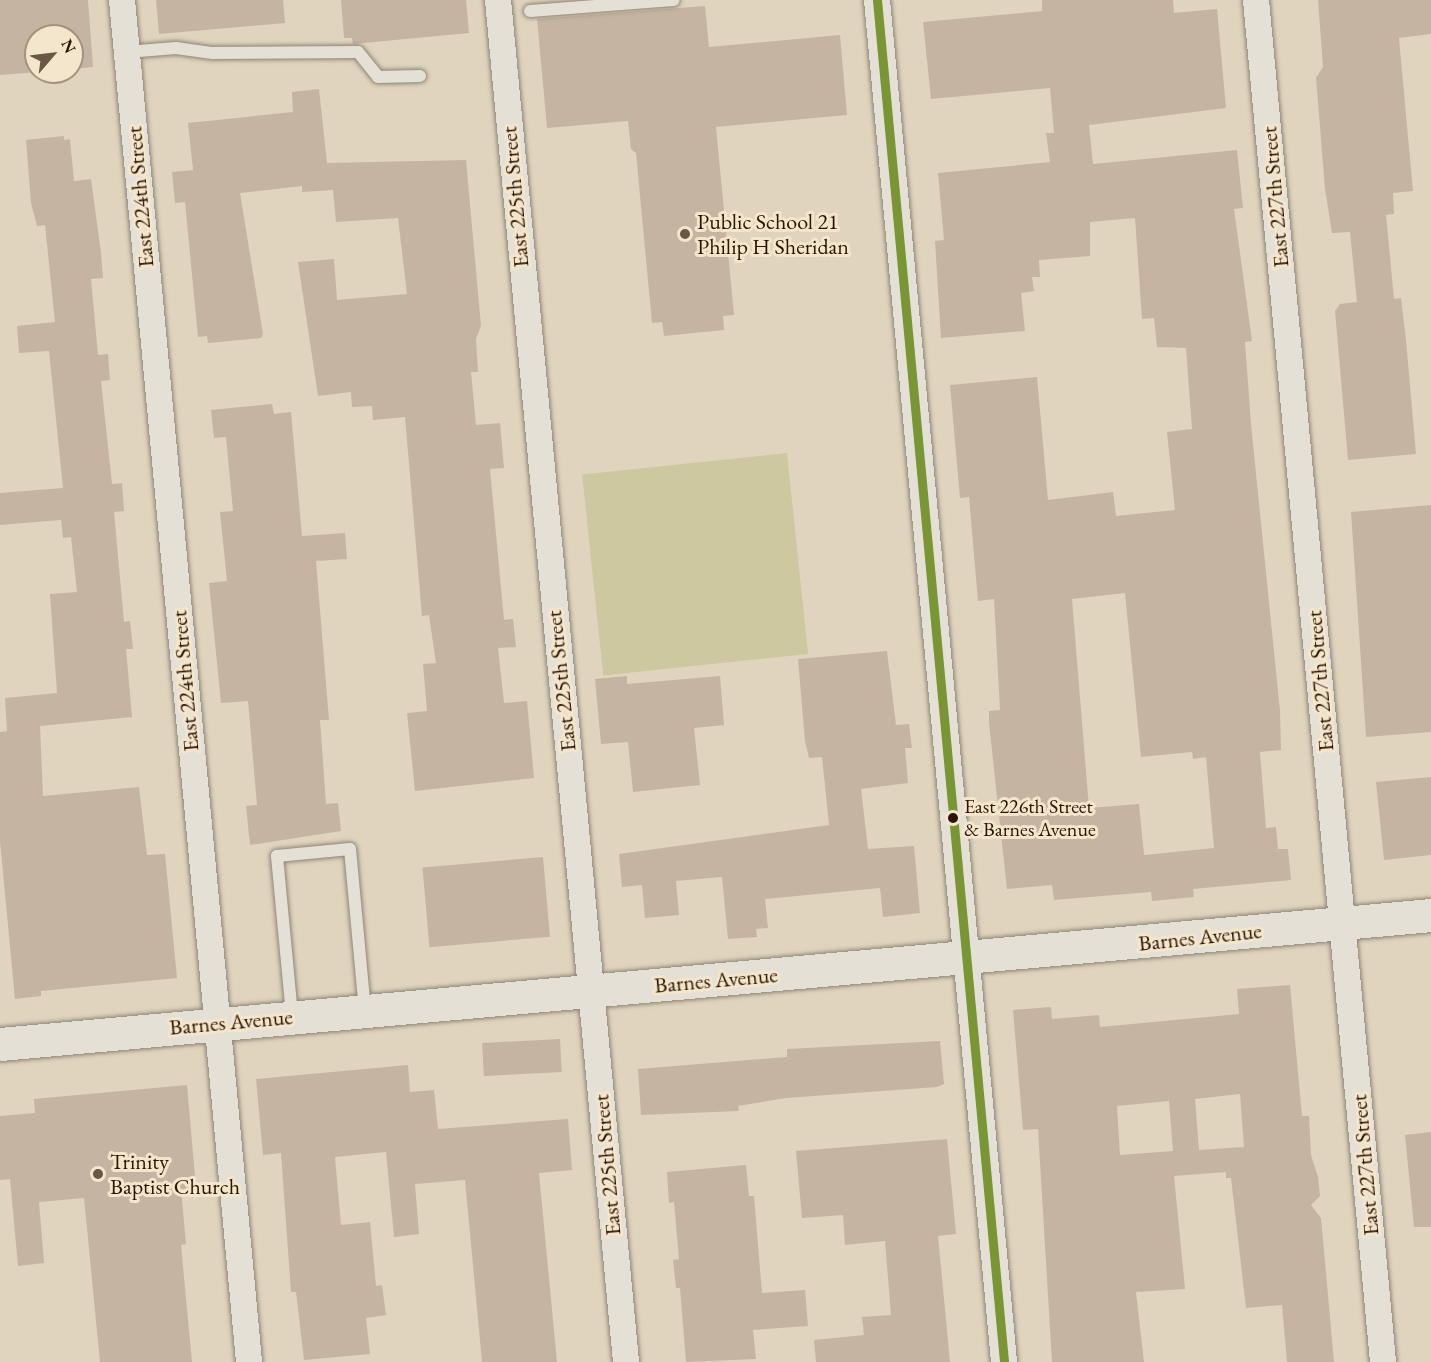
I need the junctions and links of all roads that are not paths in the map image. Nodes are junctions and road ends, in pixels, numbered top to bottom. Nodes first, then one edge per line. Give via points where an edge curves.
1 (122, 0) edge
2 (498, 0) edge
3 (674, 0) edge
4 (877, 0) edge
5 (1256, 0) edge
6 (530, 11) dead end
7 (127, 52) junction
8 (420, 76) dead end
9 (1431, 915) edge
10 (1343, 923) junction
11 (967, 960) junction
12 (591, 990) junction
13 (365, 1010) junction
14 (292, 1016) junction
15 (218, 1023) junction
16 (0, 1044) edge
17 (249, 1362) edge
18 (626, 1362) edge
19 (1004, 1362) edge
20 (1383, 1362) edge

1 - 7 street, East 224th Street
2 - 12 street, East 225th Street
3 - 6 lane
4 - 11 street
5 - 10 street, East 227th Street
7 - 8 lane via 176,48 213,53 358,52 378,77
7 - 15 street, East 224th Street
9 - 10 street, Barnes Avenue
10 - 11 street, Barnes Avenue
10 - 20 street, East 227th Street
11 - 12 street, Barnes Avenue
11 - 19 street
12 - 13 street, Barnes Avenue
12 - 18 street, East 225th Street
13 - 14 street, Barnes Avenue
13 - 14 lane via 350,849 277,856
14 - 15 street, Barnes Avenue
15 - 16 street, Barnes Avenue
15 - 17 street, East 224th Street

